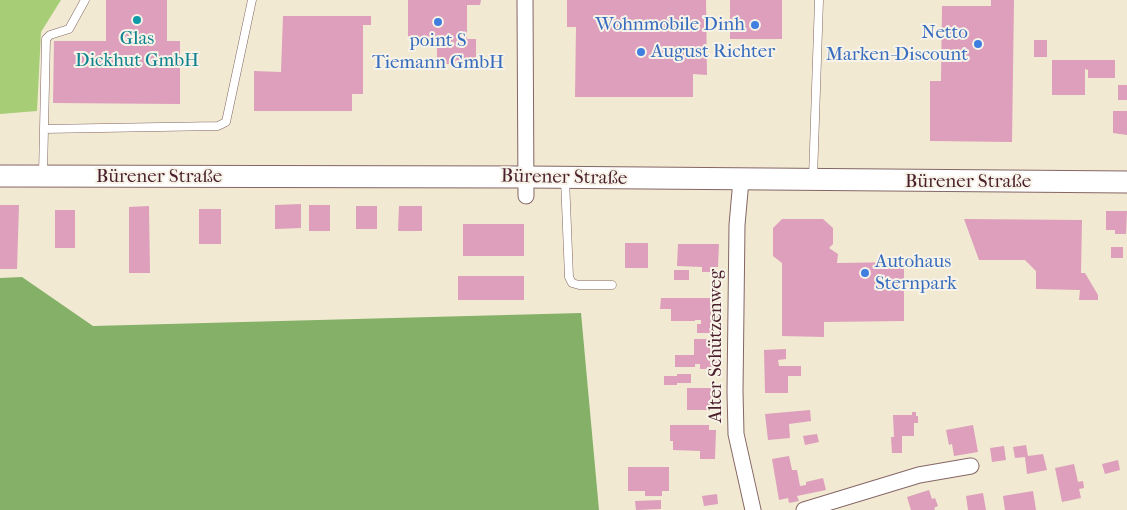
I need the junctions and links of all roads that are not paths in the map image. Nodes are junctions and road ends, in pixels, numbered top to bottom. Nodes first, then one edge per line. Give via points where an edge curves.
1 (85, 0) edge
2 (252, 0) edge
3 (525, 0) edge
4 (819, 0) edge
5 (44, 129) junction
6 (0, 176) edge
7 (43, 177) junction
8 (565, 177) junction
9 (740, 180) junction
10 (813, 180) junction
11 (1127, 182) edge
12 (526, 186) junction
13 (612, 285) dead end
14 (971, 466) dead end
15 (753, 510) edge
16 (804, 510) edge

1 - 5 lane via 69,29 46,39
2 - 5 lane via 226,122 218,126
3 - 12 street
4 - 10 lane
5 - 7 lane
6 - 7 main road, Bürener Straße
7 - 12 main road, Bürener Straße
8 - 9 main road, Bürener Straße
8 - 12 main road, Bürener Straße
8 - 13 lane via 569,277 572,283 579,285
9 - 10 main road, Bürener Straße
9 - 15 street, Alter Schützenweg via 736,434
10 - 11 main road, Bürener Straße
14 - 16 street via 919,475

